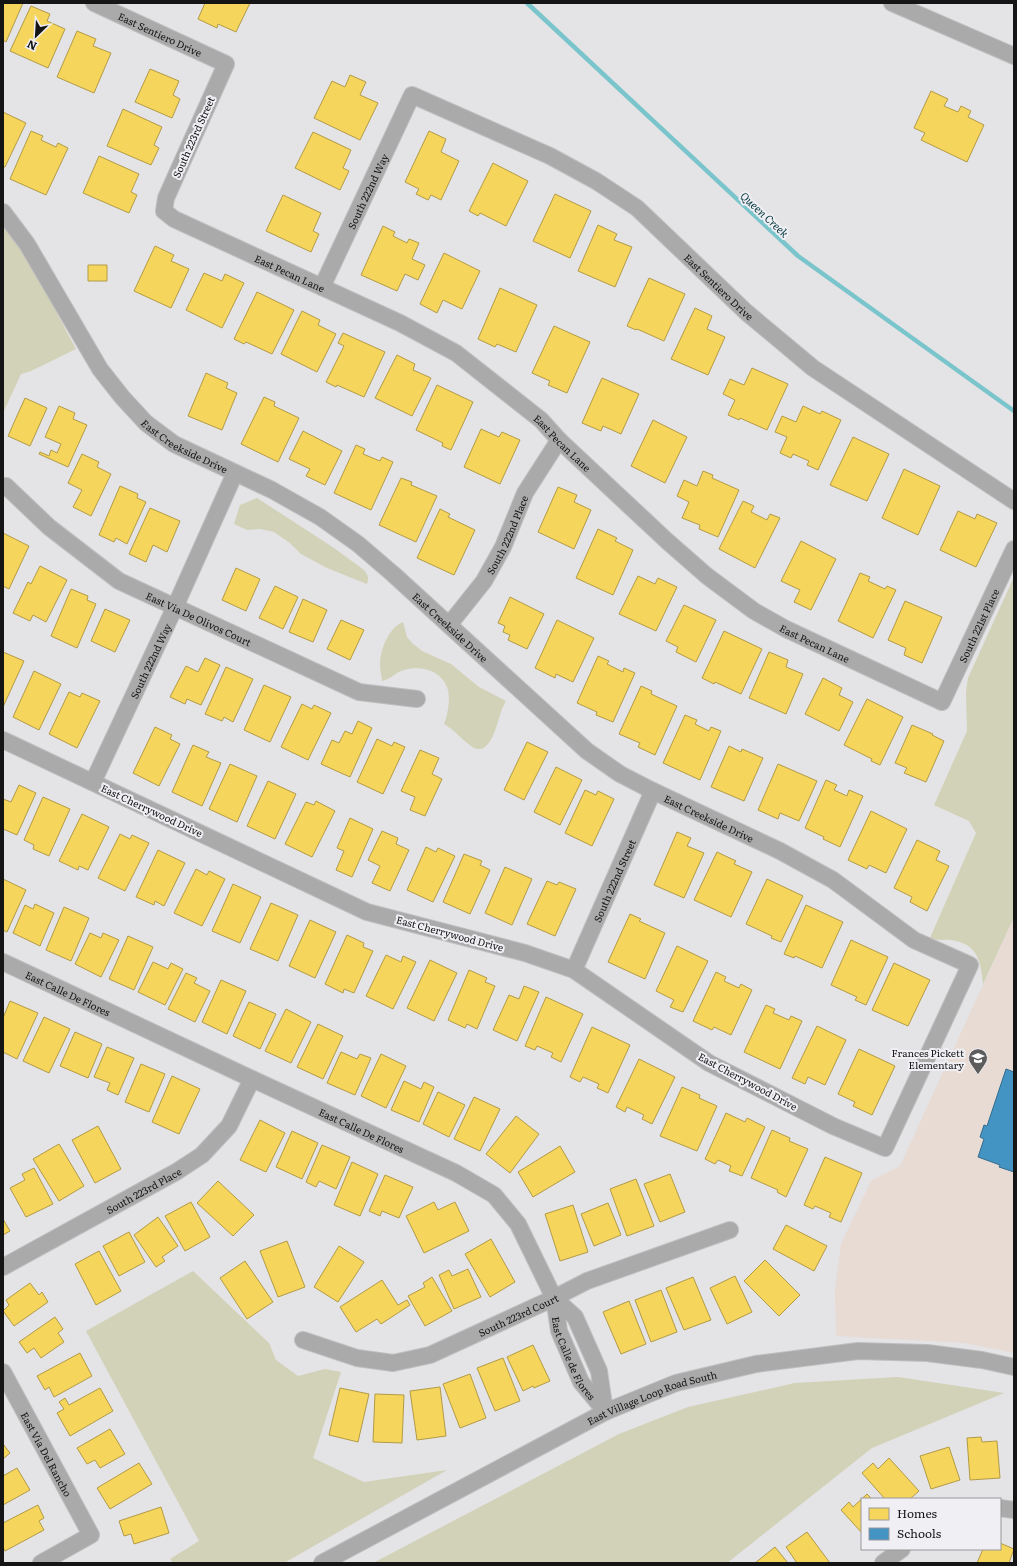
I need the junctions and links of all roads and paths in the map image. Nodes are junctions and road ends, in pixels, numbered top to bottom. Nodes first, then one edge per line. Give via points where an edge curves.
1 (94, 3) edge
2 (892, 3) edge
3 (1014, 56) edge
4 (226, 64) joint
5 (412, 96) joint
6 (3, 212) edge
7 (164, 212) joint
8 (322, 287) junction
9 (559, 440) junction
10 (235, 473) junction
11 (6, 486) dead end
12 (1014, 501) edge
13 (1014, 550) edge
14 (175, 607) junction
15 (449, 625) junction
16 (417, 699) dead end
17 (942, 702) joint
18 (3, 740) edge
19 (93, 782) junction
20 (653, 791) junction
21 (3, 962) edge
22 (574, 970) junction
23 (252, 1079) junction
24 (885, 1148) joint
25 (730, 1230) dead end
26 (3, 1267) edge
27 (554, 1298) junction
28 (303, 1340) dead end
29 (1014, 1367) edge
30 (3, 1372) edge
31 (605, 1412) junction
32 (1001, 1508) edge
33 (1014, 1510) edge
34 (901, 1550) edge
35 (41, 1563) edge
36 (322, 1563) edge
37 (883, 1563) edge

1 - 4 street, East Sentiero Drive
2 - 3 street
4 - 7 street, South 223rd Street via 166,198
5 - 8 street, South 222nd Way
5 - 12 street, East Sentiero Drive via 550,156 637,208 746,312 813,368
6 - 10 street, East Creekside Drive via 27,244 100,369 122,397 146,423 174,444
7 - 8 street, East Pecan Lane via 174,219
8 - 9 street, East Pecan Lane via 400,323 456,353 541,420
9 - 15 street, South 222nd Place via 524,494 503,547 484,581
9 - 17 street, East Pecan Lane via 701,571 754,612
10 - 14 street, South 222nd Way
10 - 15 street, East Creekside Drive via 272,490 327,522 375,559
11 - 14 street, East Via De Olivos Court via 49,527 119,581
13 - 17 street, South 221st Place
14 - 16 street, East Via De Olivos Court via 358,692
14 - 19 street, South 222nd Way
15 - 20 street, East Creekside Drive via 587,750 620,774
18 - 19 street, East Cherrywood Drive
19 - 22 street, East Cherrywood Drive via 367,912 525,953
20 - 22 street, South 222nd Street
20 - 24 street, East Creekside Drive via 780,851 833,880 914,940 970,965
21 - 23 street, East Calle De Flores
22 - 24 street, East Cherrywood Drive via 709,1063 833,1126
23 - 26 street, South 223rd Place via 229,1126 202,1155 176,1172
23 - 27 street, East Calle De Flores via 456,1172 494,1195 518,1224
25 - 27 street, South 223rd Court via 587,1281
27 - 28 street, South 223rd Court via 430,1355 393,1363 357,1358
27 - 31 street, East Calle de Flores via 559,1331 581,1382
29 - 31 street, East Village Loop Road South via 927,1353 858,1351 803,1357 756,1364 676,1383
30 - 35 street, East Via Del Rancho via 91,1536
31 - 36 street, East Village Loop Road South
32 - 33 street
34 - 37 street

